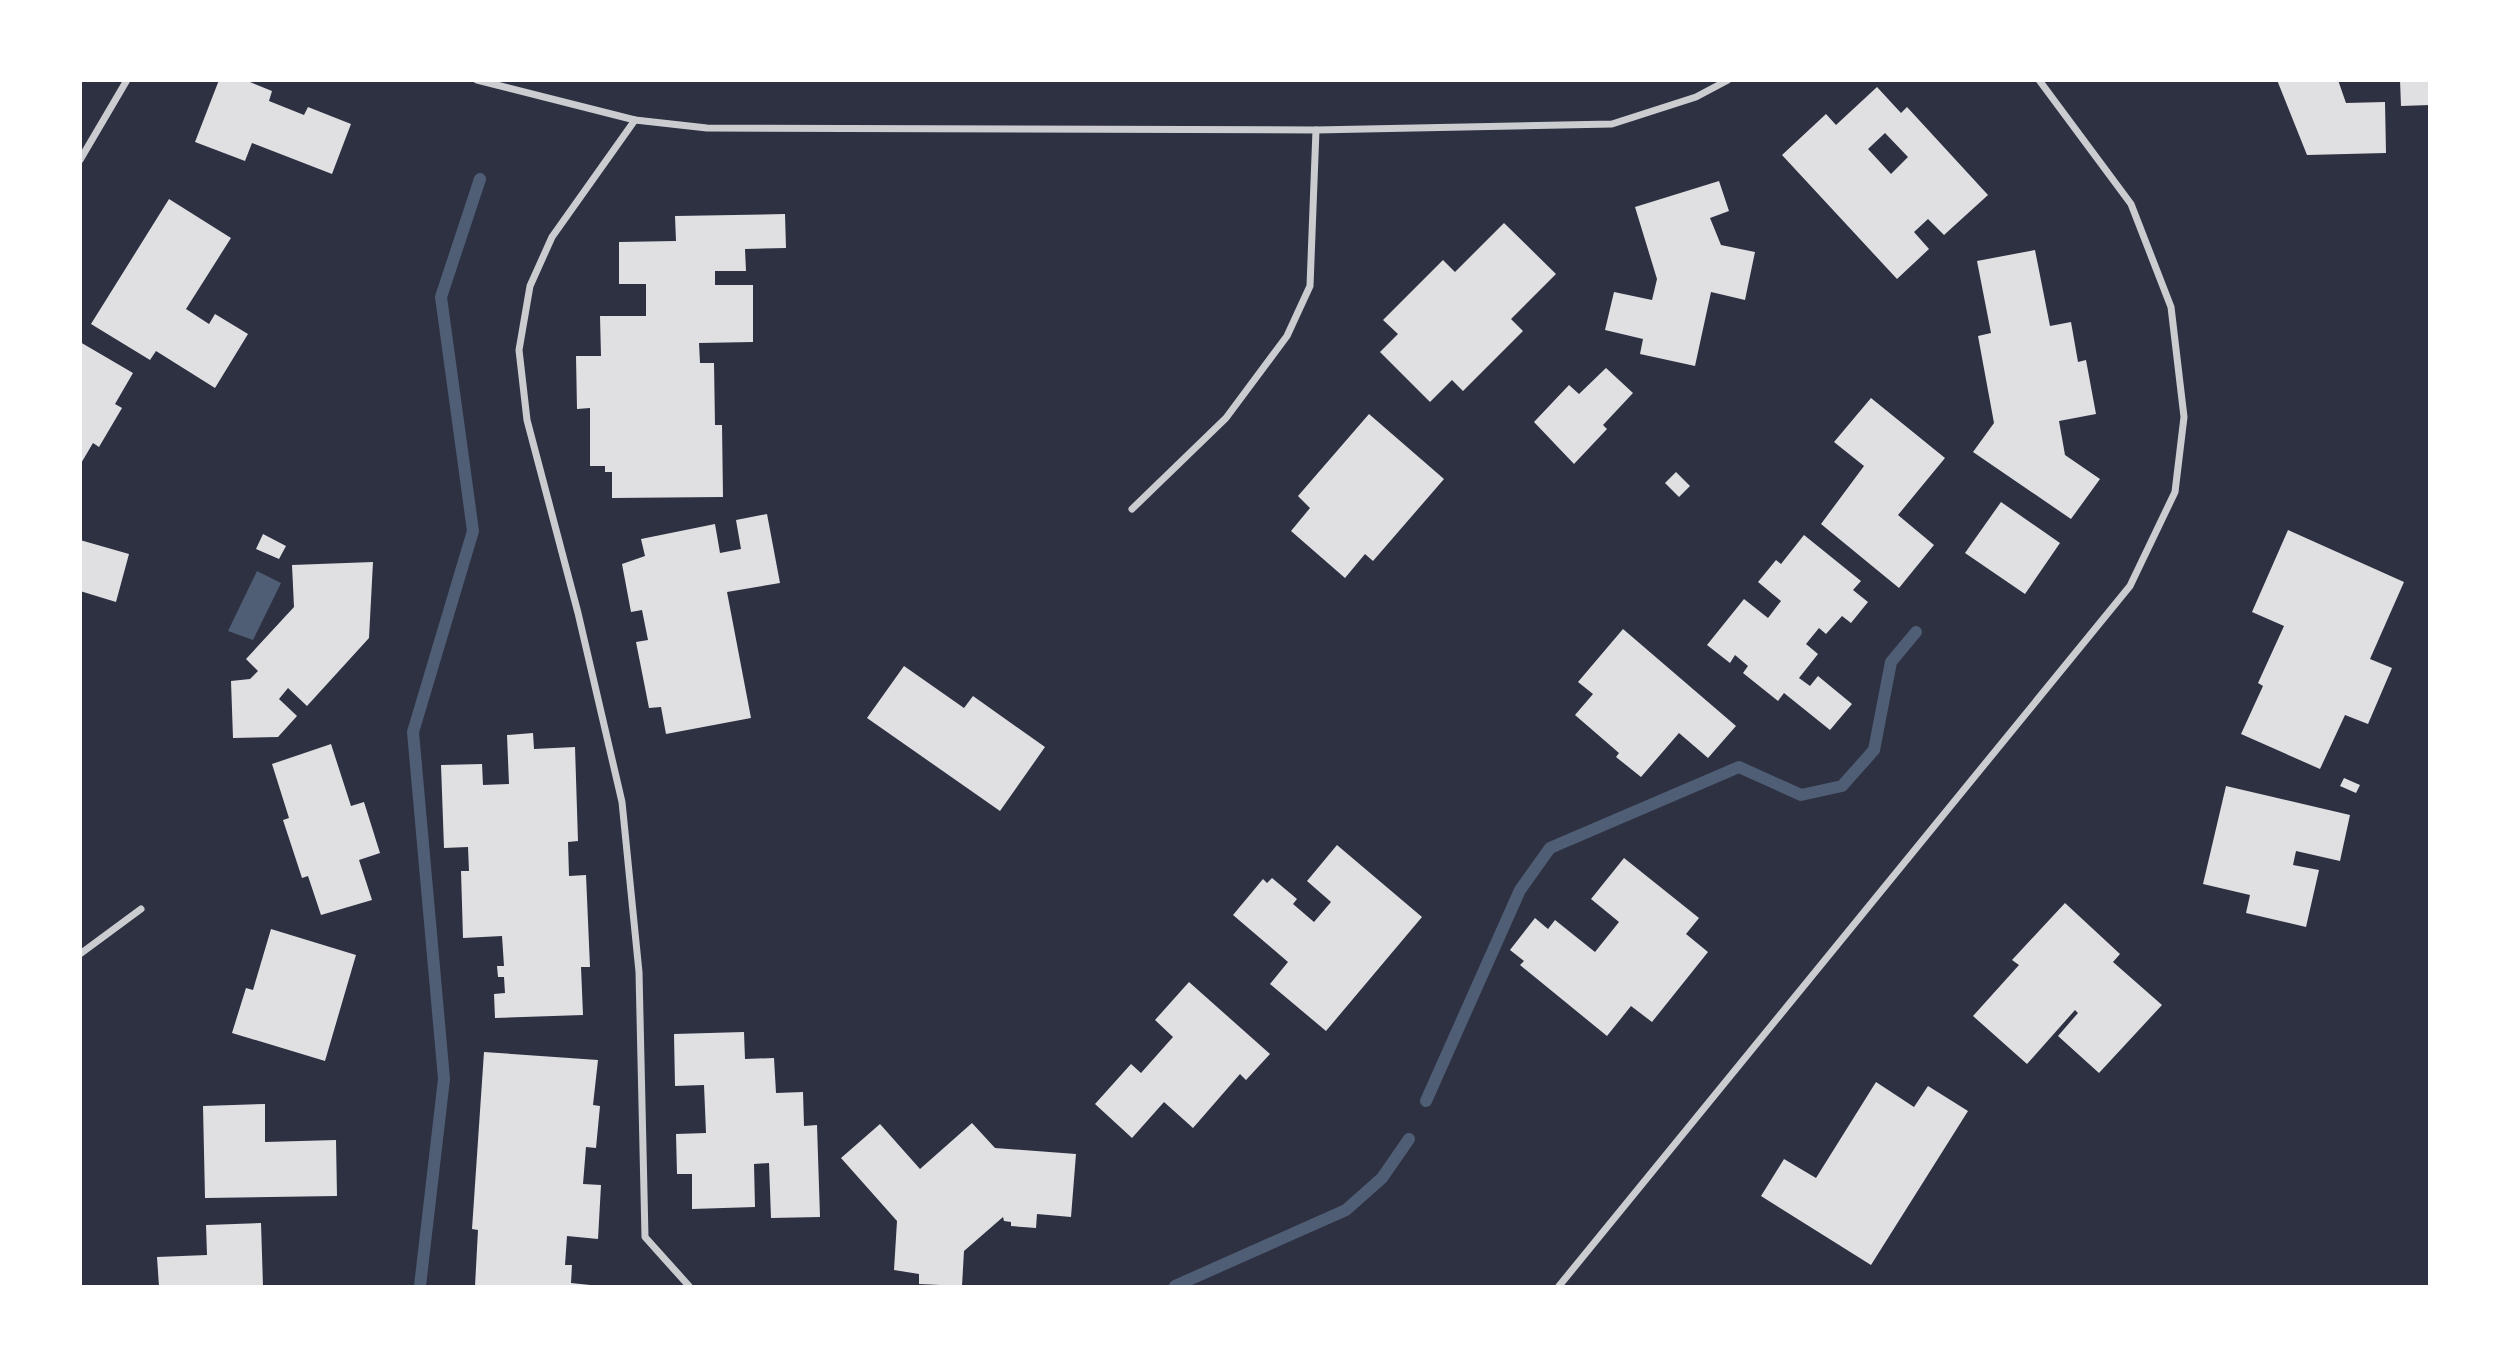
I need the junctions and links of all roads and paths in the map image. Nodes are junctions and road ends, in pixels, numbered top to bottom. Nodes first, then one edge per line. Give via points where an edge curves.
1 (127, 80) edge
2 (477, 80) edge
3 (1728, 80) edge
4 (2039, 80) edge
5 (635, 120) junction
6 (1316, 130) junction
7 (80, 160) edge
8 (1132, 509) dead end
9 (141, 909) dead end
10 (80, 954) edge
11 (689, 1286) edge
12 (1559, 1286) edge

1 - 7 street
2 - 5 street
3 - 6 street via 1696,97 1612,124
4 - 12 street via 2131,204 2171,307 2184,417 2175,492 2130,586
5 - 6 street via 707,128
5 - 11 street via 552,237 530,286 519,350 527,420 622,802 639,972 645,1237
6 - 8 street via 1310,286 1287,336 1226,418
9 - 10 street

